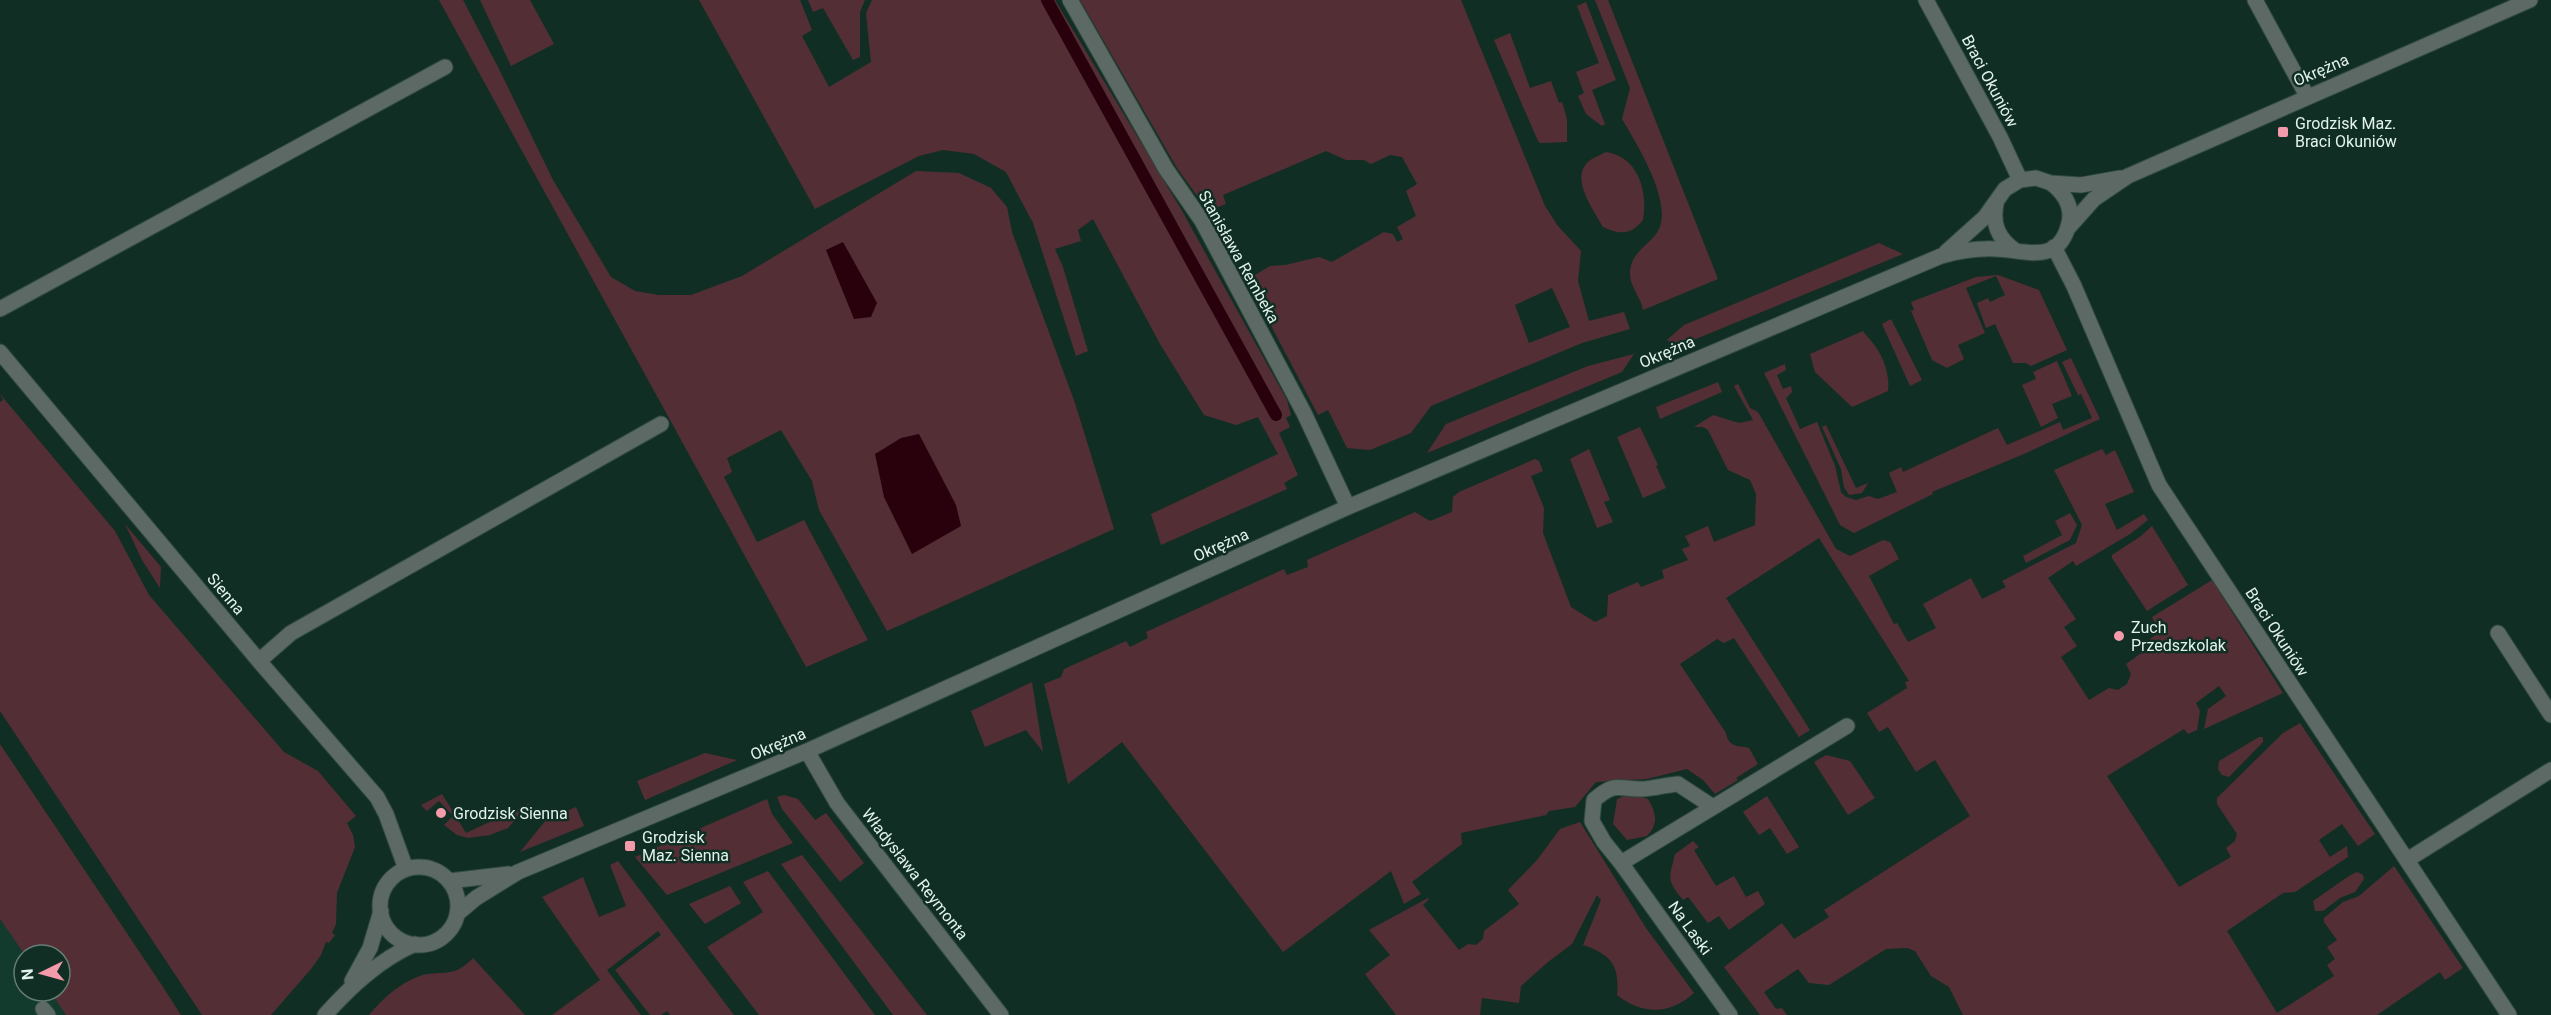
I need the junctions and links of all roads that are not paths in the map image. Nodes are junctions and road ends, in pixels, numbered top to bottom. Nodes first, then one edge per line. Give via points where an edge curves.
1 (1070, 0) edge
2 (1926, 0) edge
3 (2255, 0) edge
4 (2530, 0) edge
5 (445, 67) dead end
6 (2307, 96) junction
7 (2128, 176) junction
8 (2020, 180) junction
9 (2051, 183) junction
10 (1996, 204) junction
11 (2068, 227) junction
12 (2054, 247) junction
13 (2016, 251) junction
14 (1941, 256) junction
15 (0, 309) edge
16 (0, 351) edge
17 (662, 424) dead end
18 (1348, 507) junction
19 (2498, 633) dead end
20 (259, 662) junction
21 (2551, 715) edge
22 (1847, 726) dead end
23 (807, 751) junction
24 (2551, 770) edge
25 (1713, 807) junction
26 (2407, 860) junction
27 (1621, 863) junction
28 (406, 869) junction
29 (518, 872) junction
30 (449, 881) junction
31 (381, 911) junction
32 (457, 914) junction
33 (415, 944) junction
34 (346, 992) junction
35 (325, 1015) edge
36 (1001, 1015) edge
37 (1730, 1015) edge
38 (2509, 1015) edge

1 - 18 street, Stanisława Rembeka via 1167,169 1202,221 1304,413
2 - 8 street, Braci Okuniów
3 - 6 street
4 - 6 street, Okrężna
5 - 15 street
6 - 7 street, Okrężna
7 - 9 street, Okrężna via 2081,185
7 - 11 street, Okrężna via 2094,199
8 - 9 street, Okrężna via 2036,178
8 - 10 street, Okrężna via 2005,189
9 - 11 street via 2067,201
10 - 13 street via 1996,229
10 - 14 street, Okrężna
11 - 12 street, Okrężna
12 - 13 street, Okrężna via 2036,254
12 - 26 street, Braci Okuniów via 2159,485
13 - 14 street, Okrężna via 1971,249
14 - 18 street, Okrężna
16 - 20 street, Sienna
17 - 20 street via 291,633
18 - 23 street, Okrężna
19 - 21 street
20 - 28 street, Sienna via 377,797
22 - 25 street
23 - 29 street, Okrężna
23 - 36 street, Władysława Reymonta via 837,803
24 - 26 street
25 - 27 street
25 - 27 street, Na Laski via 1678,784 1605,790 1594,800 1592,821
26 - 38 street, Braci Okuniów
27 - 37 street, Na Laski
28 - 30 street via 431,868
28 - 31 street via 386,885
29 - 30 street, Okrężna
29 - 32 street, Okrężna
30 - 32 street via 457,897
31 - 33 street via 392,934
31 - 34 street via 370,948
32 - 33 street via 442,937
33 - 34 street via 389,957
34 - 35 street

